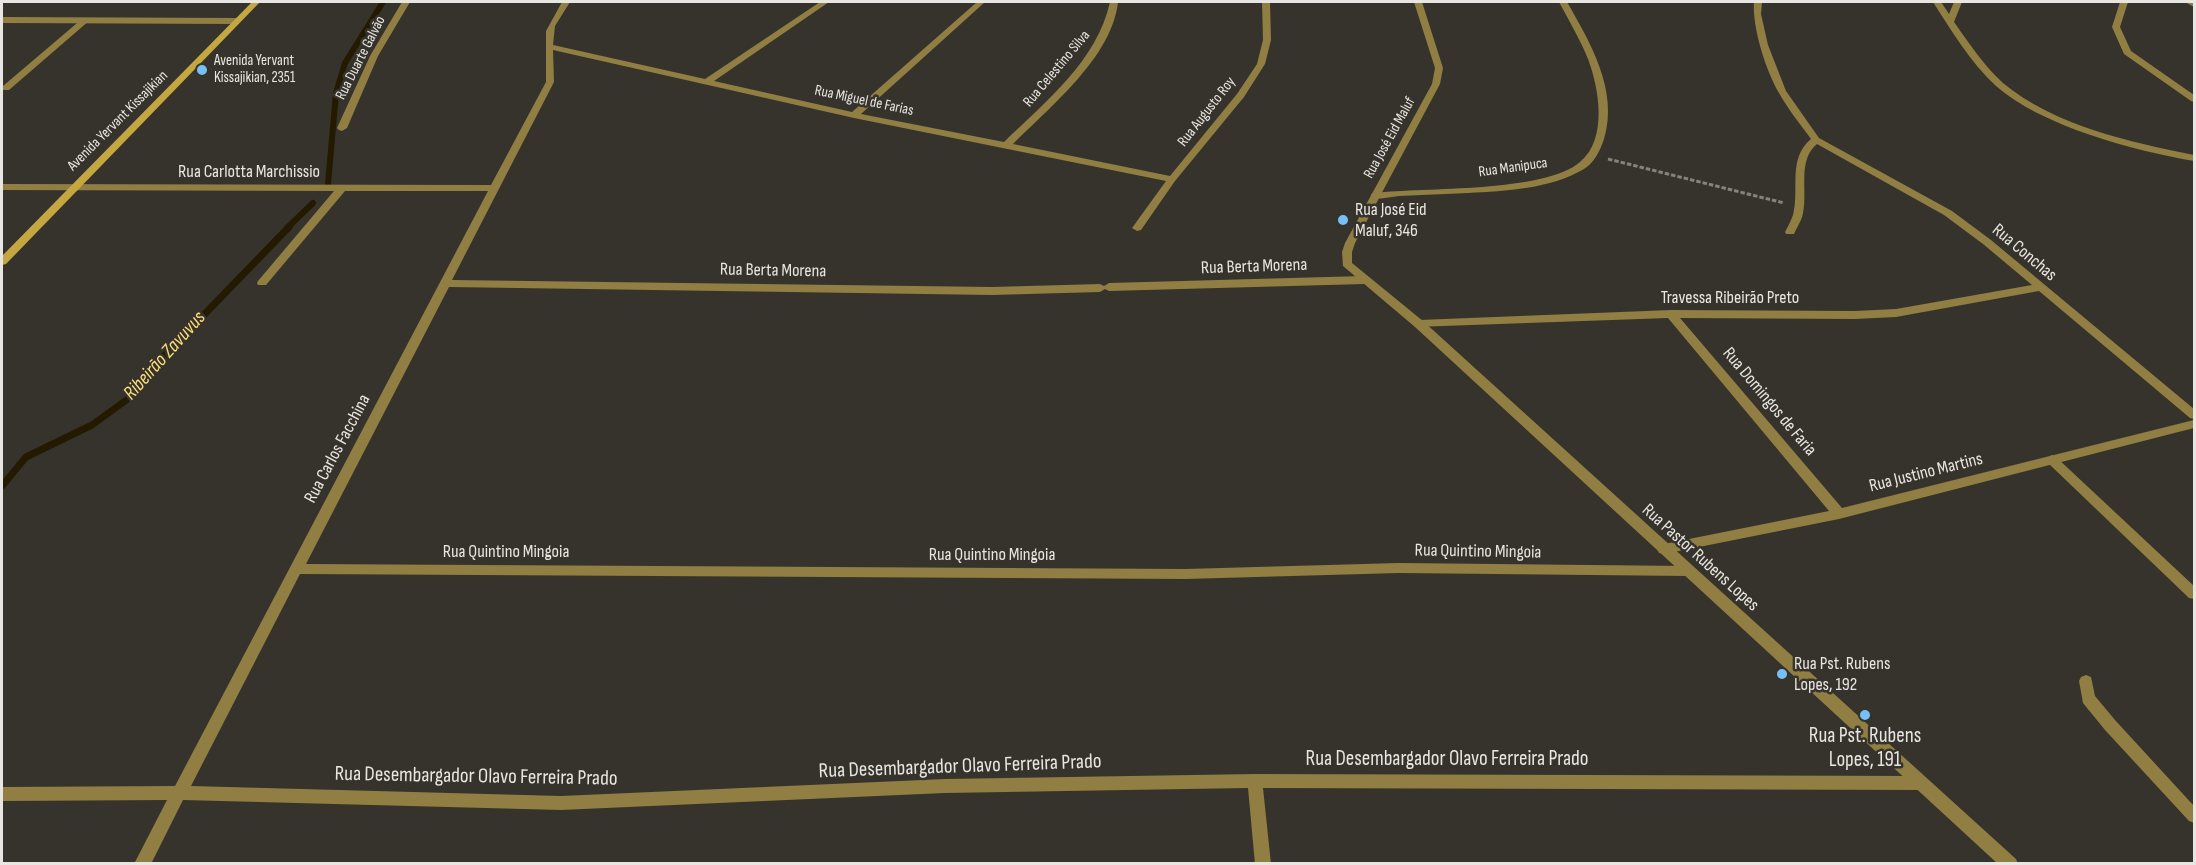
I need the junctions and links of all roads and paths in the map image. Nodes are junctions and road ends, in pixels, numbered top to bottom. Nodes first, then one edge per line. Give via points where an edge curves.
1 (256, 2) edge
2 (406, 2) edge
3 (566, 2) edge
4 (825, 2) edge
5 (981, 2) edge
6 (1114, 2) edge
7 (1266, 2) edge
8 (1418, 2) edge
9 (1563, 2) edge
10 (1758, 2) edge
11 (1937, 2) edge
12 (1958, 2) edge
13 (2124, 2) edge
14 (2189, 2) edge
15 (2194, 5) edge
16 (2, 20) edge
17 (86, 20) junction
18 (237, 21) junction
19 (1950, 23) junction
20 (550, 47) junction
21 (708, 81) junction
22 (6, 88) dead end
23 (2194, 99) edge
24 (854, 115) junction
25 (342, 128) dead end
26 (1816, 140) junction
27 (1006, 146) junction
28 (1592, 155) junction
29 (2194, 158) edge
30 (1172, 178) junction
31 (2, 187) edge
32 (73, 187) junction
33 (496, 188) junction
34 (341, 189) junction
35 (1375, 196) junction
36 (1799, 207) junction
37 (1137, 228) dead end
38 (1790, 232) dead end
39 (2, 262) edge
40 (1364, 280) junction
41 (262, 283) dead end
42 (446, 283) junction
43 (2040, 288) junction
44 (1671, 314) junction
45 (1419, 324) junction
46 (2194, 415) edge
47 (2194, 424) edge
48 (2052, 460) junction
49 (1839, 514) junction
50 (1664, 549) junction
51 (295, 569) junction
52 (1687, 571) junction
53 (2194, 594) edge
54 (2086, 681) dead end
55 (1256, 781) junction
56 (1921, 783) junction
57 (180, 793) junction
58 (2, 794) edge
59 (2194, 816) edge
60 (142, 864) edge
61 (1263, 864) edge
62 (2010, 864) edge

1 - 18 main road, Avenida Yervant Kissajikian
2 - 25 street, Rua Duarte Galvão via 365,75
3 - 20 street, Rua Carlos Facchina via 553,23
4 - 21 street
5 - 24 street
6 - 27 street, Rua Celestino Silva via 1107,30 1094,52
7 - 30 street, Rua Augusto Roy via 1267,40 1261,64 1241,95
8 - 35 street, Rua José Eid Maluf via 1439,68 1436,84
9 - 28 street via 1599,78 1601,136
10 - 26 street via 1764,45 1782,91
11 - 19 street
12 - 19 street
13 - 23 street via 2116,27 2127,52
14 - 15 street
16 - 17 street
17 - 18 street
17 - 22 street
18 - 32 main road, Avenida Yervant Kissajikian
19 - 29 street via 1998,83 2021,101 2114,138
20 - 21 street, Rua Miguel de Farias
20 - 33 street, Rua Carlos Facchina via 550,82
21 - 24 street, Rua Miguel de Farias
24 - 27 street, Rua Miguel de Farias
26 - 36 street via 1804,150
26 - 43 street, Rua Conchas via 1948,213
27 - 30 street, Rua Miguel de Farias
28 - 35 street, Rua Manipuca via 1570,172 1524,184
28 - 36 path
30 - 37 street, Rua Augusto Roy
31 - 32 street, Rua Carlotta Marchissio
32 - 34 street, Rua Carlotta Marchissio
32 - 39 main road, Avenida Yervant Kissajikian
33 - 34 street, Rua Carlotta Marchissio
33 - 42 street, Rua Carlos Facchina
34 - 41 street
35 - 40 street, Rua José Eid Maluf via 1347,252 1347,264
36 - 38 street
40 - 42 street, Rua Berta Morena via 992,291
40 - 45 street, Rua Pastor Rubens Lopes
42 - 51 street, Rua Carlos Facchina
43 - 44 street, Travessa Ribeirão Preto via 1896,313
43 - 46 street, Rua Conchas
44 - 45 street, Travessa Ribeirão Preto
44 - 49 street, Rua Domingos de Faria
45 - 50 street, Rua Pastor Rubens Lopes
47 - 48 street, Rua Justino Martins
48 - 49 street, Rua Justino Martins
48 - 53 street
49 - 50 street, Rua Justino Martins
50 - 52 street, Rua Pastor Rubens Lopes
51 - 52 street, Rua Quintino Mingoia via 1185,574 1399,568
51 - 57 street, Rua Carlos Facchina
52 - 56 street, Rua Pastor Rubens Lopes
54 - 59 street via 2088,698
55 - 56 street, Rua Desembargador Olavo Ferreira Prado
55 - 57 street, Rua Desembargador Olavo Ferreira Prado via 945,786 561,803
55 - 61 street
56 - 62 street, Rua Pastor Rubens Lopes
57 - 58 street, Rua Desembargador Olavo Ferreira Prado
57 - 60 street, Rua Carlos Facchina

